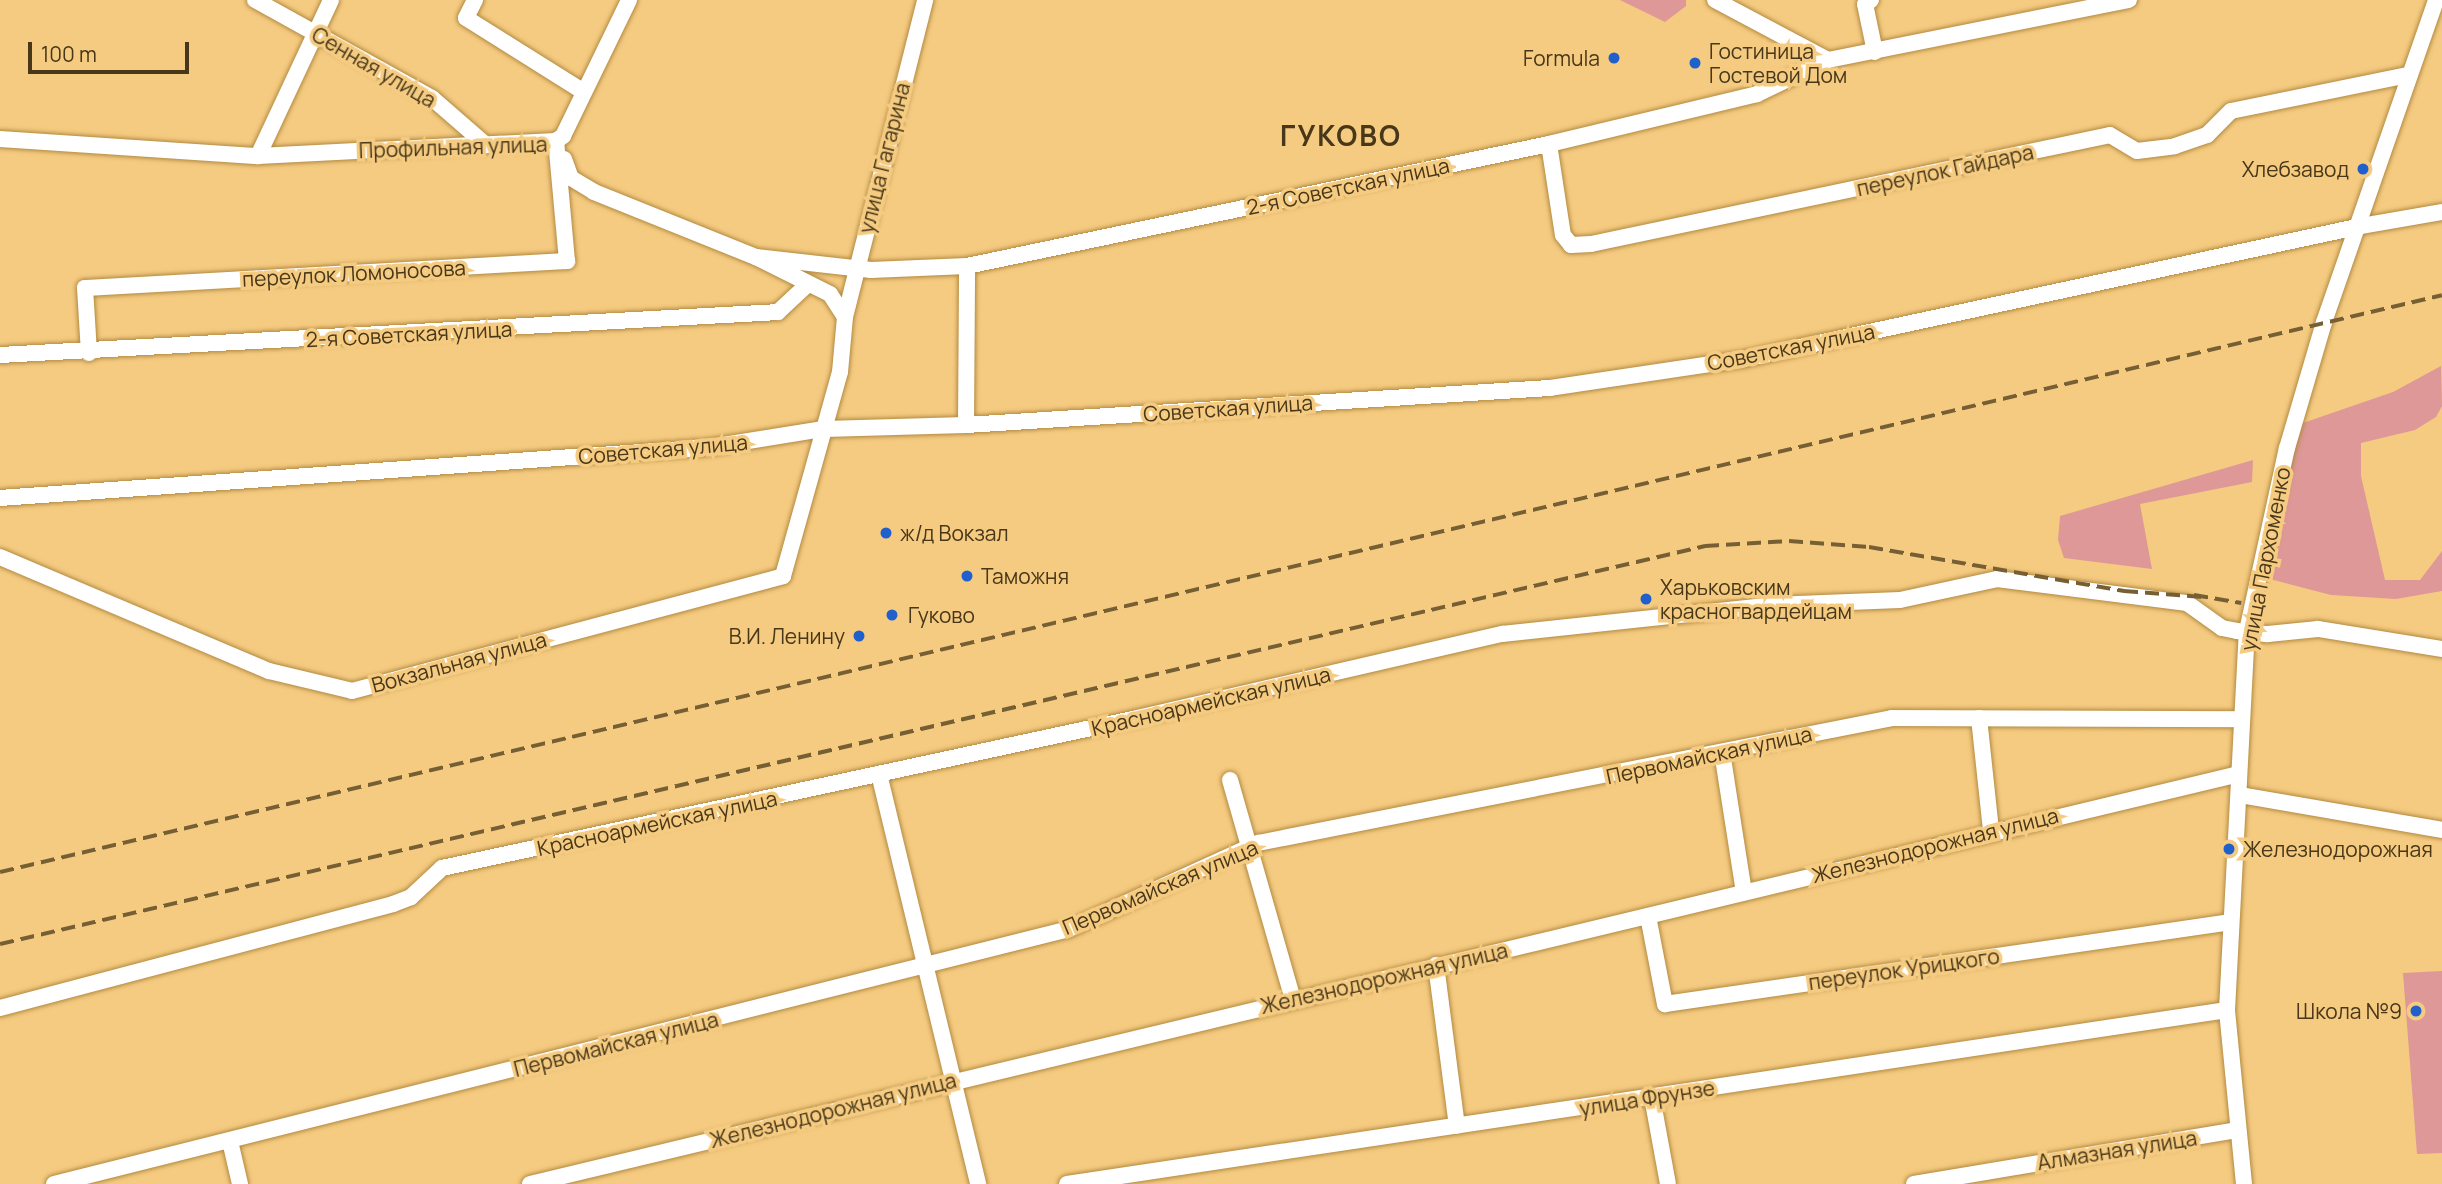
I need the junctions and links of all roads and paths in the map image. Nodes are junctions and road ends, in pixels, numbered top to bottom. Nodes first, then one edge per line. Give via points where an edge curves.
1 (255, 0) edge
2 (331, 0) edge
3 (475, 0) edge
4 (629, 0) edge
5 (925, 0) edge
6 (1715, 0) edge
7 (1871, 0) edge
8 (2129, 0) edge
9 (2436, 0) edge
10 (314, 32) junction
11 (1875, 52) junction
12 (1828, 60) junction
13 (2408, 75) junction
14 (584, 92) junction
15 (0, 139) edge
16 (556, 141) junction
17 (1549, 144) junction
18 (485, 145) junction
19 (258, 156) junction
20 (2442, 212) edge
21 (2354, 229) junction
22 (756, 257) junction
23 (967, 266) junction
24 (858, 268) junction
25 (807, 285) junction
26 (845, 317) junction
27 (89, 353) junction
28 (0, 355) edge
29 (966, 425) junction
30 (824, 429) junction
31 (0, 498) edge
32 (0, 557) edge
33 (2247, 631) junction
34 (2442, 649) edge
35 (1979, 718) junction
36 (2242, 719) junction
37 (1722, 752) junction
38 (879, 774) junction
39 (2239, 774) junction
40 (1230, 780) dead end
41 (2240, 795) junction
42 (2442, 830) edge
43 (1991, 831) junction
44 (1249, 847) junction
45 (1744, 892) junction
46 (1648, 916) junction
47 (2231, 922) junction
48 (1436, 965) junction
49 (926, 966) junction
50 (1293, 1000) junction
51 (0, 1008) edge
52 (2227, 1010) junction
53 (953, 1081) junction
54 (1652, 1097) junction
55 (1457, 1126) junction
56 (2237, 1130) junction
57 (230, 1141) junction
58 (54, 1184) edge
59 (240, 1184) edge
60 (530, 1184) edge
61 (978, 1184) edge
62 (1066, 1184) edge
63 (1668, 1184) edge
64 (1914, 1184) edge
65 (2244, 1184) edge

1 - 10 street, Сенная улица
2 - 10 street
3 - 14 street via 466,18
4 - 14 street
5 - 24 street, улица Гагарина
6 - 12 street
7 - 11 street via 1865,4
8 - 11 street, 2-я Советская улица
9 - 13 street, улица Пархоменко
10 - 18 street, Сенная улица via 432,98
10 - 19 street
11 - 12 street, 2-я Советская улица
12 - 17 street, 2-я Советская улица via 1757,94
13 - 17 street, переулок Гайдара via 2231,111 2207,135 2175,146 2137,151 2110,135 1591,244 1571,245 1563,234
13 - 21 street, улица Пархоменко
14 - 16 street via 564,136
15 - 19 street, Профильная улица
16 - 18 street, Профильная улица
16 - 22 street, Профильная улица via 571,178 594,192
16 - 27 street, переулок Ломоносова via 568,261 85,288
17 - 23 street, 2-я Советская улица
18 - 19 street, Профильная улица
20 - 21 street, Советская улица
21 - 29 street, Советская улица via 1744,359 1550,388
21 - 33 street, улица Пархоменко via 2287,448
22 - 24 street, 2-я Советская улица
22 - 25 street, Профильная улица
23 - 24 street, 2-я Советская улица
23 - 29 street
24 - 26 street, улица Гагарина
25 - 26 street, Профильная улица via 830,294
25 - 27 street, 2-я Советская улица via 778,312
26 - 30 street, улица Гагарина via 840,372
27 - 28 street, 2-я Советская улица
29 - 30 street, Советская улица
30 - 31 street, Советская улица via 711,447
30 - 32 street, Вокзальная улица via 783,576 352,691 269,671
33 - 34 street, Красноармейская улица via 2268,634 2318,629
33 - 36 street, улица Пархоменко
33 - 38 street, Красноармейская улица via 2222,628 2187,603 1997,579 1900,600 1772,605 1502,634
35 - 36 street, Первомайская улица
35 - 37 street, Первомайская улица via 1892,718
35 - 43 street
36 - 39 street, улица Пархоменко
37 - 44 street, Первомайская улица
37 - 45 street
38 - 49 street
38 - 51 street, Красноармейская улица via 442,868 411,897 393,904
39 - 41 street, улица Пархоменко
39 - 43 street, Железнодорожная улица
40 - 44 street
41 - 42 street
41 - 47 street, улица Пархоменко
43 - 45 street, Железнодорожная улица
44 - 49 street, Первомайская улица via 1069,929
44 - 50 street
45 - 46 street, Железнодорожная улица
46 - 47 street, переулок Урицкого via 1665,1004
46 - 48 street, Железнодорожная улица
47 - 52 street, улица Пархоменко
48 - 50 street, Железнодорожная улица
48 - 55 street
49 - 53 street
49 - 57 street, Первомайская улица
50 - 53 street, Железнодорожная улица
52 - 54 street, улица Фрунзе
52 - 56 street, улица Пархоменко
53 - 60 street, Железнодорожная улица
53 - 61 street
54 - 55 street, улица Фрунзе
54 - 63 street
55 - 62 street, улица Фрунзе
56 - 64 street, Алмазная улица
56 - 65 street, улица Пархоменко
57 - 58 street, Первомайская улица
57 - 59 street

